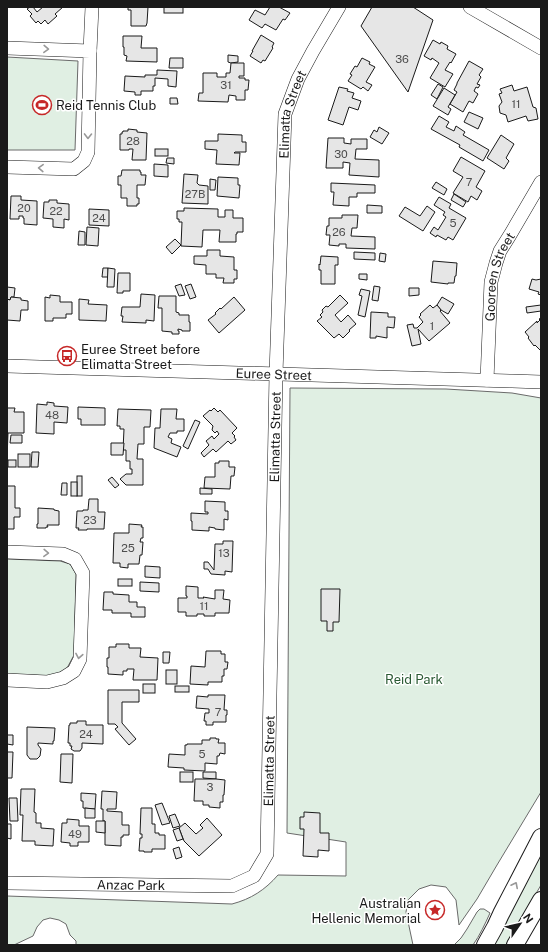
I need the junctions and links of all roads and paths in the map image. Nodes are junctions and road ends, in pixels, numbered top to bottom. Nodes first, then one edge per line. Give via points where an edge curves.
1 (92, 7) edge
2 (339, 7) edge
3 (470, 7) edge
4 (7, 48) edge
5 (541, 48) edge
6 (90, 51) junction
7 (7, 167) edge
8 (541, 182) edge
9 (7, 366) edge
10 (276, 374) junction
11 (487, 380) junction
12 (541, 382) edge
13 (7, 552) edge
14 (7, 680) edge
15 (541, 837) edge
16 (254, 876) joint
17 (7, 883) edge
18 (541, 900) edge
19 (485, 945) edge
20 (515, 945) edge

1 - 6 street
2 - 10 street, Elimatta Street via 298,78 285,114
3 - 5 street
4 -> 6 street
6 -> 7 street via 88,152 84,161 74,169
8 - 11 street, Gooreen Street via 496,263 491,282
9 - 10 street, Euree Street
10 - 11 street, Euree Street
10 - 16 street, Elimatta Street via 267,854
11 - 12 street, Euree Street
13 -> 14 street via 63,554 75,559 83,572 80,659 74,671 62,678 46,682
19 -> 15 main road
16 - 17 street, Anzac Park via 232,886
18 - 20 main road

